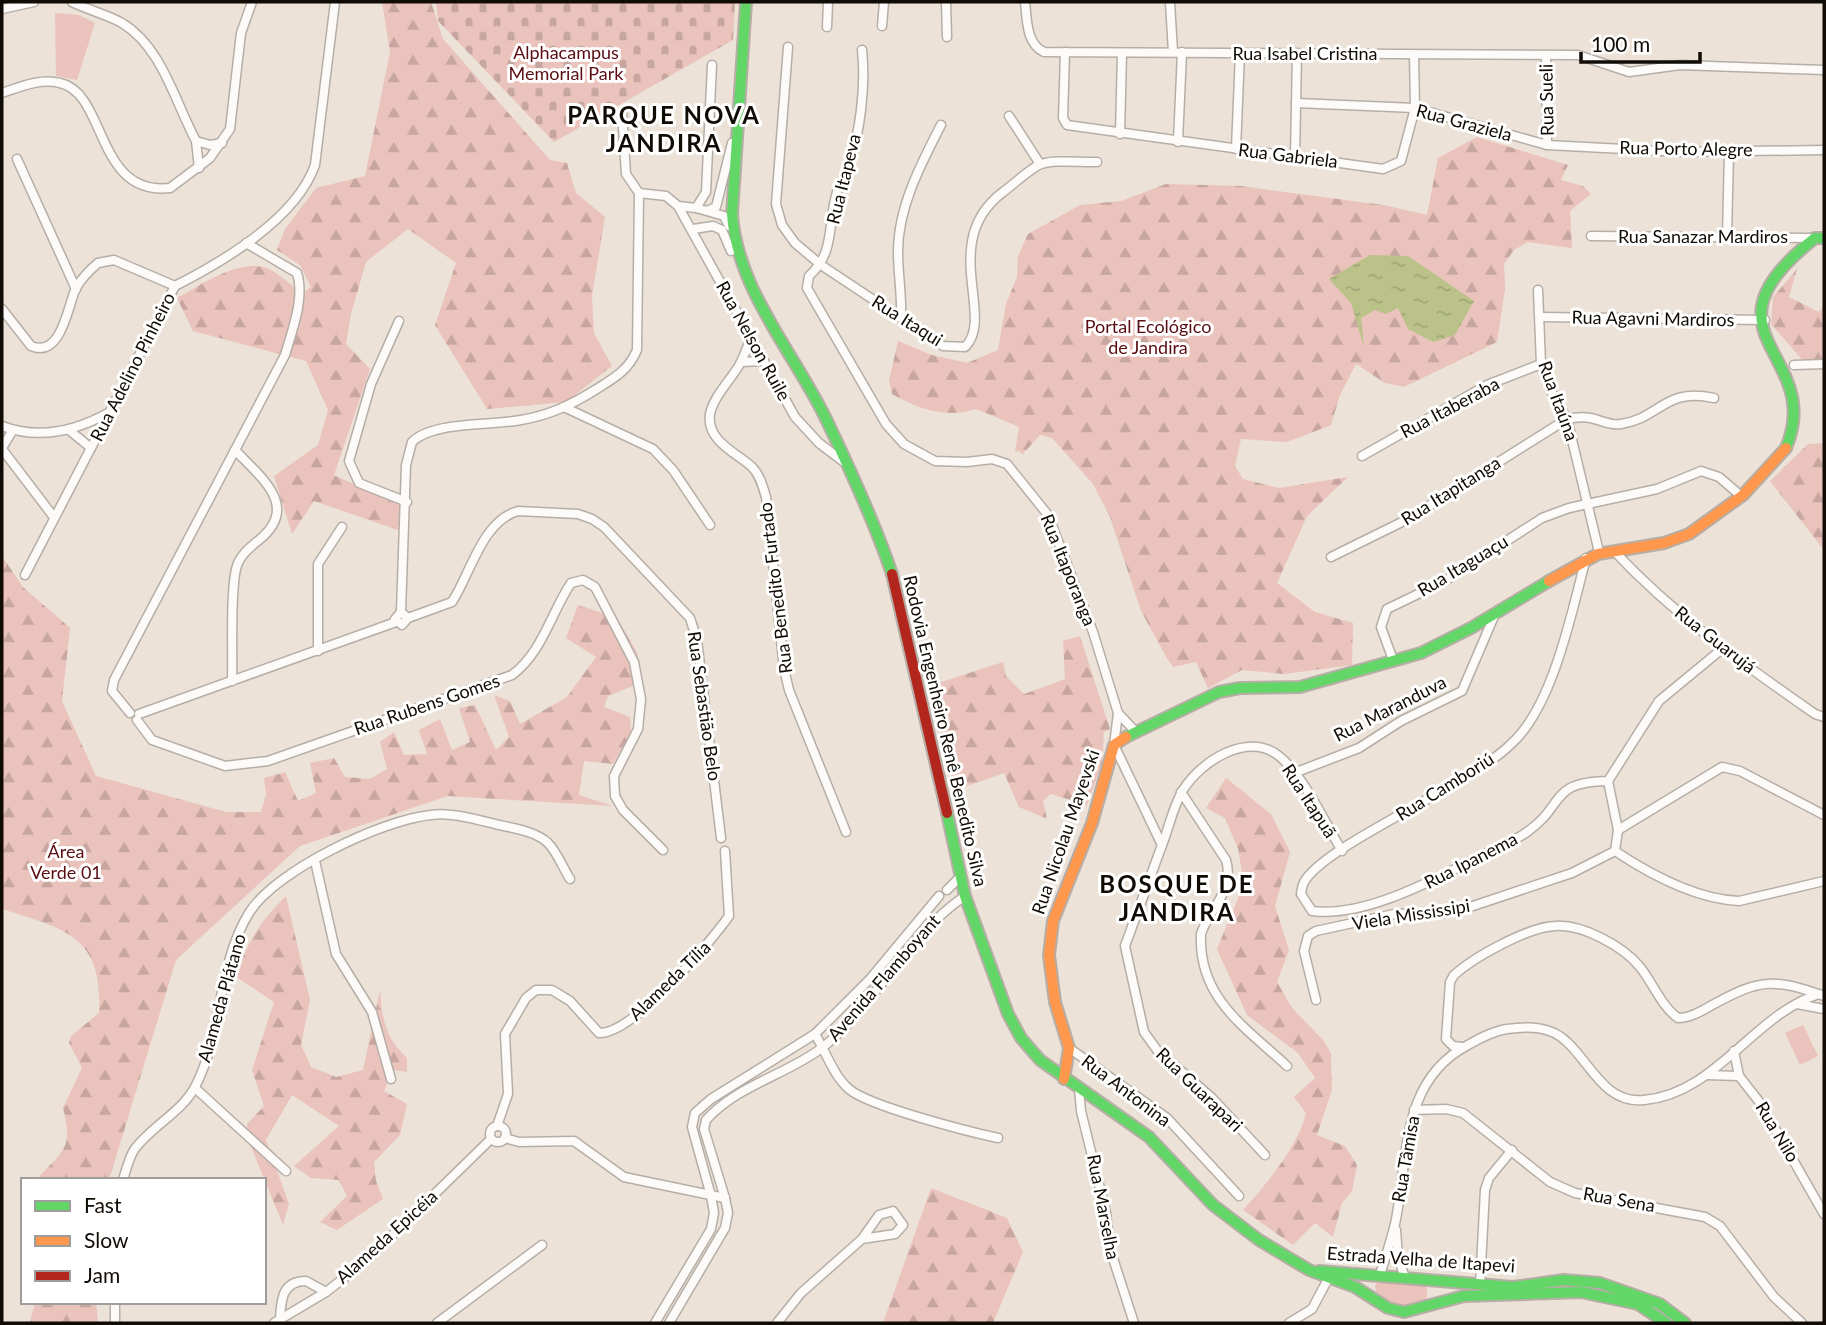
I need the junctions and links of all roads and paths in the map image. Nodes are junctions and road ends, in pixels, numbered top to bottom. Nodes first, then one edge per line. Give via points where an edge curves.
1 (34, 2) edge
2 (72, 2) edge
3 (252, 2) edge
4 (335, 2) edge
5 (746, 2) edge
6 (828, 2) edge
7 (884, 2) edge
8 (946, 2) edge
9 (1025, 2) edge
10 (1170, 2) edge
11 (2, 9) edge
12 (882, 26) dead end
13 (827, 27) dead end
14 (947, 37) dead end
15 (788, 47) dead end
16 (862, 50) dead end
17 (1065, 52) junction
18 (1177, 52) junction
19 (1122, 53) junction
20 (1240, 53) junction
21 (1297, 53) junction
22 (1415, 55) junction
23 (1546, 55) junction
24 (712, 65) dead end
25 (1824, 71) edge
26 (2, 93) edge
27 (1296, 103) junction
28 (1415, 108) junction
29 (622, 112) dead end
30 (1009, 116) dead end
31 (737, 124) junction
32 (941, 125) dead end
33 (1120, 134) junction
34 (196, 141) junction
35 (1178, 142) junction
36 (222, 143) junction
37 (1547, 145) junction
38 (1236, 149) junction
39 (1824, 150) edge
40 (1729, 151) junction
41 (1295, 157) junction
42 (17, 159) dead end
43 (1097, 162) dead end
44 (1040, 164) junction
45 (199, 168) junction
46 (639, 193) junction
47 (678, 206) junction
48 (696, 208) junction
49 (707, 211) junction
50 (693, 229) junction
51 (1591, 236) dead end
52 (1727, 237) junction
53 (1819, 238) edge
54 (734, 242) junction
55 (246, 243) junction
56 (821, 265) junction
57 (175, 286) junction
58 (76, 289) junction
59 (753, 289) junction
60 (1538, 290) dead end
61 (2, 309) edge
62 (901, 317) junction
63 (1540, 317) junction
64 (1765, 320) junction
65 (399, 321) dead end
66 (751, 337) junction
67 (764, 361) junction
68 (741, 362) junction
69 (1824, 363) edge
70 (1541, 364) junction
71 (1797, 371) joint
72 (1714, 398) dead end
73 (1806, 402) dead end
74 (566, 408) junction
75 (112, 411) junction
76 (1567, 419) junction
77 (2, 426) edge
78 (13, 430) junction
79 (69, 430) junction
80 (2, 448) edge
81 (91, 448) junction
82 (234, 450) junction
83 (1362, 456) dead end
84 (844, 462) junction
85 (1741, 495) junction
86 (407, 502) junction
87 (1588, 503) junction
88 (53, 516) junction
89 (710, 525) dead end
90 (342, 527) dead end
91 (1615, 551) junction
92 (1599, 552) junction
93 (1331, 557) dead end
94 (1586, 558) junction
95 (25, 575) dead end
96 (1495, 614) junction
97 (404, 615) junction
98 (1722, 649) junction
99 (318, 650) junction
100 (1393, 660) junction
101 (232, 681) junction
102 (1118, 713) junction
103 (135, 716) junction
104 (1824, 717) edge
105 (1135, 731) junction
106 (1114, 745) junction
107 (1294, 773) junction
108 (1608, 781) junction
109 (1181, 792) junction
110 (1824, 815) edge
111 (1618, 830) junction
112 (846, 832) dead end
113 (721, 838) dead end
114 (1162, 845) junction
115 (663, 850) dead end
116 (725, 851) dead end
117 (1342, 851) junction
118 (1615, 851) junction
119 (315, 861) junction
120 (960, 877) junction
121 (570, 879) dead end
122 (1824, 881) edge
123 (947, 890) dead end
124 (940, 896) dead end
125 (965, 896) junction
126 (1390, 898) joint
127 (1789, 986) junction
128 (1822, 995) edge
129 (1316, 1000) dead end
130 (1797, 1004) junction
131 (1824, 1009) edge
132 (815, 1034) junction
133 (823, 1047) junction
134 (1462, 1047) junction
135 (1069, 1048) junction
136 (1734, 1051) junction
137 (1287, 1066) dead end
138 (1707, 1075) junction
139 (1739, 1076) junction
140 (391, 1079) dead end
141 (1064, 1079) junction
142 (195, 1088) junction
143 (1079, 1088) junction
144 (1414, 1110) junction
145 (497, 1126) junction
146 (505, 1138) junction
147 (999, 1138) dead end
148 (491, 1139) junction
149 (1512, 1150) junction
150 (1265, 1155) dead end
151 (286, 1171) dead end
152 (124, 1178) edge
153 (711, 1196) junction
154 (1239, 1196) dead end
155 (725, 1198) junction
156 (1824, 1214) edge
157 (1395, 1223) junction
158 (862, 1239) junction
159 (542, 1245) dead end
160 (1309, 1270) junction
161 (1380, 1275) junction
162 (1405, 1278) junction
163 (1328, 1279) junction
164 (1427, 1280) junction
165 (1480, 1285) junction
166 (326, 1292) junction
167 (1375, 1301) junction
168 (115, 1304) edge
169 (1429, 1307) junction
170 (277, 1321) edge
171 (115, 1323) edge
172 (437, 1323) edge
173 (655, 1323) edge
174 (668, 1323) edge
175 (777, 1323) edge
176 (1134, 1323) edge
177 (1289, 1323) edge
178 (1666, 1323) edge
179 (1685, 1323) edge
180 (1802, 1323) edge

1 - 11 street
2 - 34 street via 120,22 154,53
3 - 36 street via 243,26 230,129
4 - 55 street, Rua Adelino Pinheiro via 308,183
5 - 31 main road, Rodovia Engenheiro Renê Benedito Silva
6 - 13 street
7 - 12 street
8 - 14 street
9 - 17 street, Rua Isabel Cristina via 1027,24 1037,48
10 - 18 street
15 - 56 street, Rua Itaqui via 776,204 782,225 795,243
16 - 56 street, Rua Itapeva via 864,71 849,169 837,192
17 - 19 street, Rua Isabel Cristina
17 - 33 street, Rua Gabriela via 1063,118 1067,125
18 - 19 street, Rua Isabel Cristina
18 - 20 street, Rua Isabel Cristina
18 - 35 street
19 - 33 street
20 - 21 street, Rua Isabel Cristina
20 - 38 street
21 - 22 street, Rua Isabel Cristina
21 - 27 street
22 - 23 street, Rua Isabel Cristina
22 - 28 street, Rua Gabriela
23 - 25 street, Rua Isabel Cristina via 1578,55 1629,72 1680,65
23 - 37 street, Rua Sueli
24 - 48 street via 706,192
26 - 45 street via 49,81 71,87 114,163 150,187 170,188
27 - 28 street, Rua Graziela
27 - 41 street
28 - 37 street, Rua Graziela
28 - 41 street, Rua Gabriela via 1397,165 1383,169
29 - 46 street via 626,174
30 - 44 street
31 - 49 street via 721,196 716,207
31 - 54 main road, Rodovia Engenheiro Renê Benedito Silva
32 - 62 street via 915,176 903,217 898,250
33 - 35 street, Rua Gabriela
34 - 36 street
34 - 45 street
35 - 38 street, Rua Gabriela
36 - 45 street
37 - 40 street, Rua Porto Alegre
38 - 41 street, Rua Gabriela
39 - 40 street, Rua Porto Alegre
40 - 52 street
42 - 58 street
43 - 44 street
44 - 62 street, Rua Itaqui via 993,199 977,220 970,260 971,341 965,347 943,346
46 - 47 street via 666,196
46 - 74 street via 637,350 624,372
47 - 48 street
47 - 50 street, Rua Nelson Ruile
48 - 49 street
49 - 54 street via 727,219
50 - 59 street via 713,226 722,230
50 - 66 street, Rua Nelson Ruile
51 - 52 street, Rua Sanazar Mardiros
52 - 53 street, Rua Sanazar Mardiros
53 - 64 main road via 1778,269 1770,285
54 - 59 main road, Rodovia Engenheiro Renê Benedito Silva
55 - 57 street, Rua Adelino Pinheiro
55 - 82 street, Rua Rubens Gomes via 292,268 300,285 285,355
56 - 62 street, Rua Itaqui
56 - 102 street, Rua Itaporanga via 809,276 807,288 886,424 904,444 935,461 992,458 1007,464 1048,515
57 - 58 street via 106,260 93,267
57 - 75 street, Rua Adelino Pinheiro
58 - 61 street via 60,332 46,347 31,346
59 - 84 main road, Rodovia Engenheiro Renê Benedito Silva via 816,397
60 - 63 street, Rua Itaúna
63 - 64 street, Rua Agavni Mardiros
63 - 70 street, Rua Itaúna
64 - 71 main road
65 - 86 street via 371,384 349,461 359,483
66 - 67 street, Rua Nelson Ruile
66 - 68 street, Rua Benedito Furtado
67 - 68 street
67 - 84 street, Rua Nelson Ruile via 795,416
68 - 112 street, Rua Benedito Furtado via 714,405 711,427 717,439 754,469 761,482 789,690
69 - 71 street
70 - 76 street, Rua Itaúna
70 - 83 street, Rua Itaberaba via 1487,385
72 - 76 street via 1680,396 1619,425 1594,417
73 - 85 main road via 1792,440
74 - 86 street via 520,420 418,435 407,450
74 - 89 street via 653,449
75 - 79 street
75 - 81 street, Rua Adelino Pinheiro
76 - 87 street, Rua Itaúna
76 - 93 street, Rua Itapitanga via 1408,519
77 - 78 street
78 - 79 street
78 - 80 street
79 - 81 street
80 - 88 street
81 - 88 street, Rua Adelino Pinheiro
82 - 101 street via 273,491 277,513 270,531 249,548 236,569
82 - 103 street, Rua Rubens Gomes via 114,680 112,691
84 - 120 main road, Rodovia Engenheiro Renê Benedito Silva via 900,601
85 - 87 street, Rua Itaguaçu via 1719,477 1701,471 1657,489
85 - 91 main road via 1687,536
86 - 97 street
87 - 92 street, Rua Itaúna
87 - 100 street, Rua Itaguaçu via 1542,518 1445,582 1387,609 1381,627
88 - 95 street, Rua Adelino Pinheiro
90 - 99 street via 318,564
91 - 92 main road
91 - 98 street, Rua Guarujá via 1649,589
92 - 94 main road, Rua Nicolau Mayevski
94 - 96 main road, Rua Nicolau Mayevski
94 - 117 street, Rua Camboriú via 1565,636 1528,727 1511,745 1448,788
96 - 100 main road, Rua Nicolau Mayevski via 1443,644
96 - 107 street, Rua Maranduva via 1462,691 1359,748
97 - 99 street
97 - 113 street, Rua Sebastião Belo via 452,602 494,526 508,514 578,514 604,527 694,625
98 - 104 street, Rua Guarujá
98 - 108 street via 1659,701
99 - 101 street
100 - 105 main road, Rua Nicolau Mayevski via 1300,687 1219,692
101 - 103 street
102 - 105 street, Rua Itaporanga
102 - 106 street, Rua Itaporanga
103 - 115 street, Rua Rubens Gomes via 152,740 225,766 268,761 512,676 535,651 572,583 583,580 594,587 629,652 641,699 638,729 614,776 615,796
105 - 106 main road, Rua Nicolau Mayevski
106 - 114 street
106 - 135 main road, Rua Nicolau Mayevski via 1092,823 1053,921 1049,955 1055,1002
107 - 109 street, Rua Itapuã via 1279,756 1248,745 1210,763 1191,777
107 - 117 street, Rua Itapuã
108 - 111 street
108 - 126 street, Rua Ipanema via 1576,783 1561,791 1525,834
109 - 114 street, Rua Itapuã
109 - 137 street via 1226,860 1229,873 1228,884 1201,934 1214,995
110 - 111 street via 1740,771 1722,767
111 - 118 street
114 - 150 street, Rua Guarapari via 1125,946 1144,1032 1157,1051 1212,1098
116 - 145 street, Alameda Tília via 729,916 697,957 627,1023 599,1033 570,1001 545,988 536,990 517,1009 505,1034 508,1094
117 - 126 street, Rua Camboriú via 1302,885 1305,904 1312,911
118 - 122 street via 1669,882 1726,900
118 - 129 street, Viela Mississipi via 1572,873 1473,906 1445,913 1394,914 1316,931 1308,936 1304,951
119 - 121 street, Alameda Plátano via 366,832 434,814 527,832 548,842
119 - 140 street via 336,954 372,1012
119 - 142 street, Alameda Plátano via 262,896 248,914 229,961
120 - 123 street
120 - 125 main road, Rodovia Engenheiro Renê Benedito Silva
124 - 132 street, Avenida Flamboyant via 870,979
125 - 133 street, Avenida Flamboyant via 929,924
125 - 141 main road, Rodovia Engenheiro Renê Benedito Silva via 1021,1038
127 - 128 street
127 - 130 street
127 - 134 street via 1763,982 1748,986 1678,1018 1638,965 1596,937 1555,926 1523,935 1462,968 1450,982 1445,1032 1449,1044
128 - 130 street, Rua Tâmisa
130 - 131 street
130 - 136 street, Rua Tâmisa
132 - 133 street
132 - 153 street, Avenida Flamboyant via 695,1113 692,1127
133 - 147 street via 850,1091 965,1131
133 - 155 street, Avenida Flamboyant via 742,1092 706,1121 704,1129
134 - 138 street, Rua Tâmisa via 1502,1029 1554,1031 1610,1090 1628,1100 1664,1096
134 - 144 street, Rua Tâmisa via 1430,1077
135 - 141 main road, Rua Nicolau Mayevski
135 - 154 street, Rua Antonina via 1167,1118
136 - 138 street, Rua Tâmisa
136 - 139 street, Rua Nilo
138 - 139 street
139 - 156 street, Rua Nilo via 1761,1104
141 - 143 main road, Rodovia Engenheiro Renê Benedito Silva
142 - 151 street
142 - 152 street, Alameda Plátano via 134,1151
143 - 160 main road, Rodovia Engenheiro Renê Benedito Silva via 1149,1137 1221,1211
143 - 176 street, Rua Marselha via 1110,1249
144 - 149 street, Rua Sena via 1463,1112
144 - 157 street, Rua Tâmisa via 1407,1130
145 - 146 street via 505,1129
145 - 148 street via 491,1130
146 - 148 street via 499,1142
146 - 153 street via 519,1142 574,1140 624,1177
148 - 166 street, Alameda Epicéia via 366,1261
149 - 165 street via 1485,1190
149 - 180 street, Rua Sena via 1550,1182 1575,1193 1705,1217 1720,1226 1774,1297
153 - 155 street
153 - 173 street, Avenida Flamboyant via 711,1229
155 - 174 street, Avenida Flamboyant via 725,1228
157 - 161 street, Rua Tâmisa
157 - 162 street, Rua Tâmisa
158 - 158 street via 885,1211 893,1211 903,1225 895,1234
158 - 175 street via 801,1293
159 - 172 street
160 - 161 main road, Estrada Velha de Itapevi
160 - 163 main road, Estrada Velha de Itapevi
161 - 162 main road, Estrada Velha de Itapevi
161 - 167 main road via 1371,1286
162 - 164 main road, Estrada Velha de Itapevi
163 - 167 main road, Estrada Velha de Itapevi via 1355,1287
163 - 177 street via 1312,1309
164 - 165 main road, Estrada Velha de Itapevi
164 - 169 main road via 1434,1292
165 - 179 main road, Estrada Velha de Itapevi via 1513,1287 1564,1280 1600,1283 1660,1304
166 - 170 street, Alameda Epicéia
166 - 170 street via 306,1281 291,1284 282,1296
167 - 169 main road, Estrada Velha de Itapevi via 1404,1312
168 - 171 street
169 - 178 main road, Estrada Velha de Itapevi via 1464,1296 1581,1292 1638,1304

